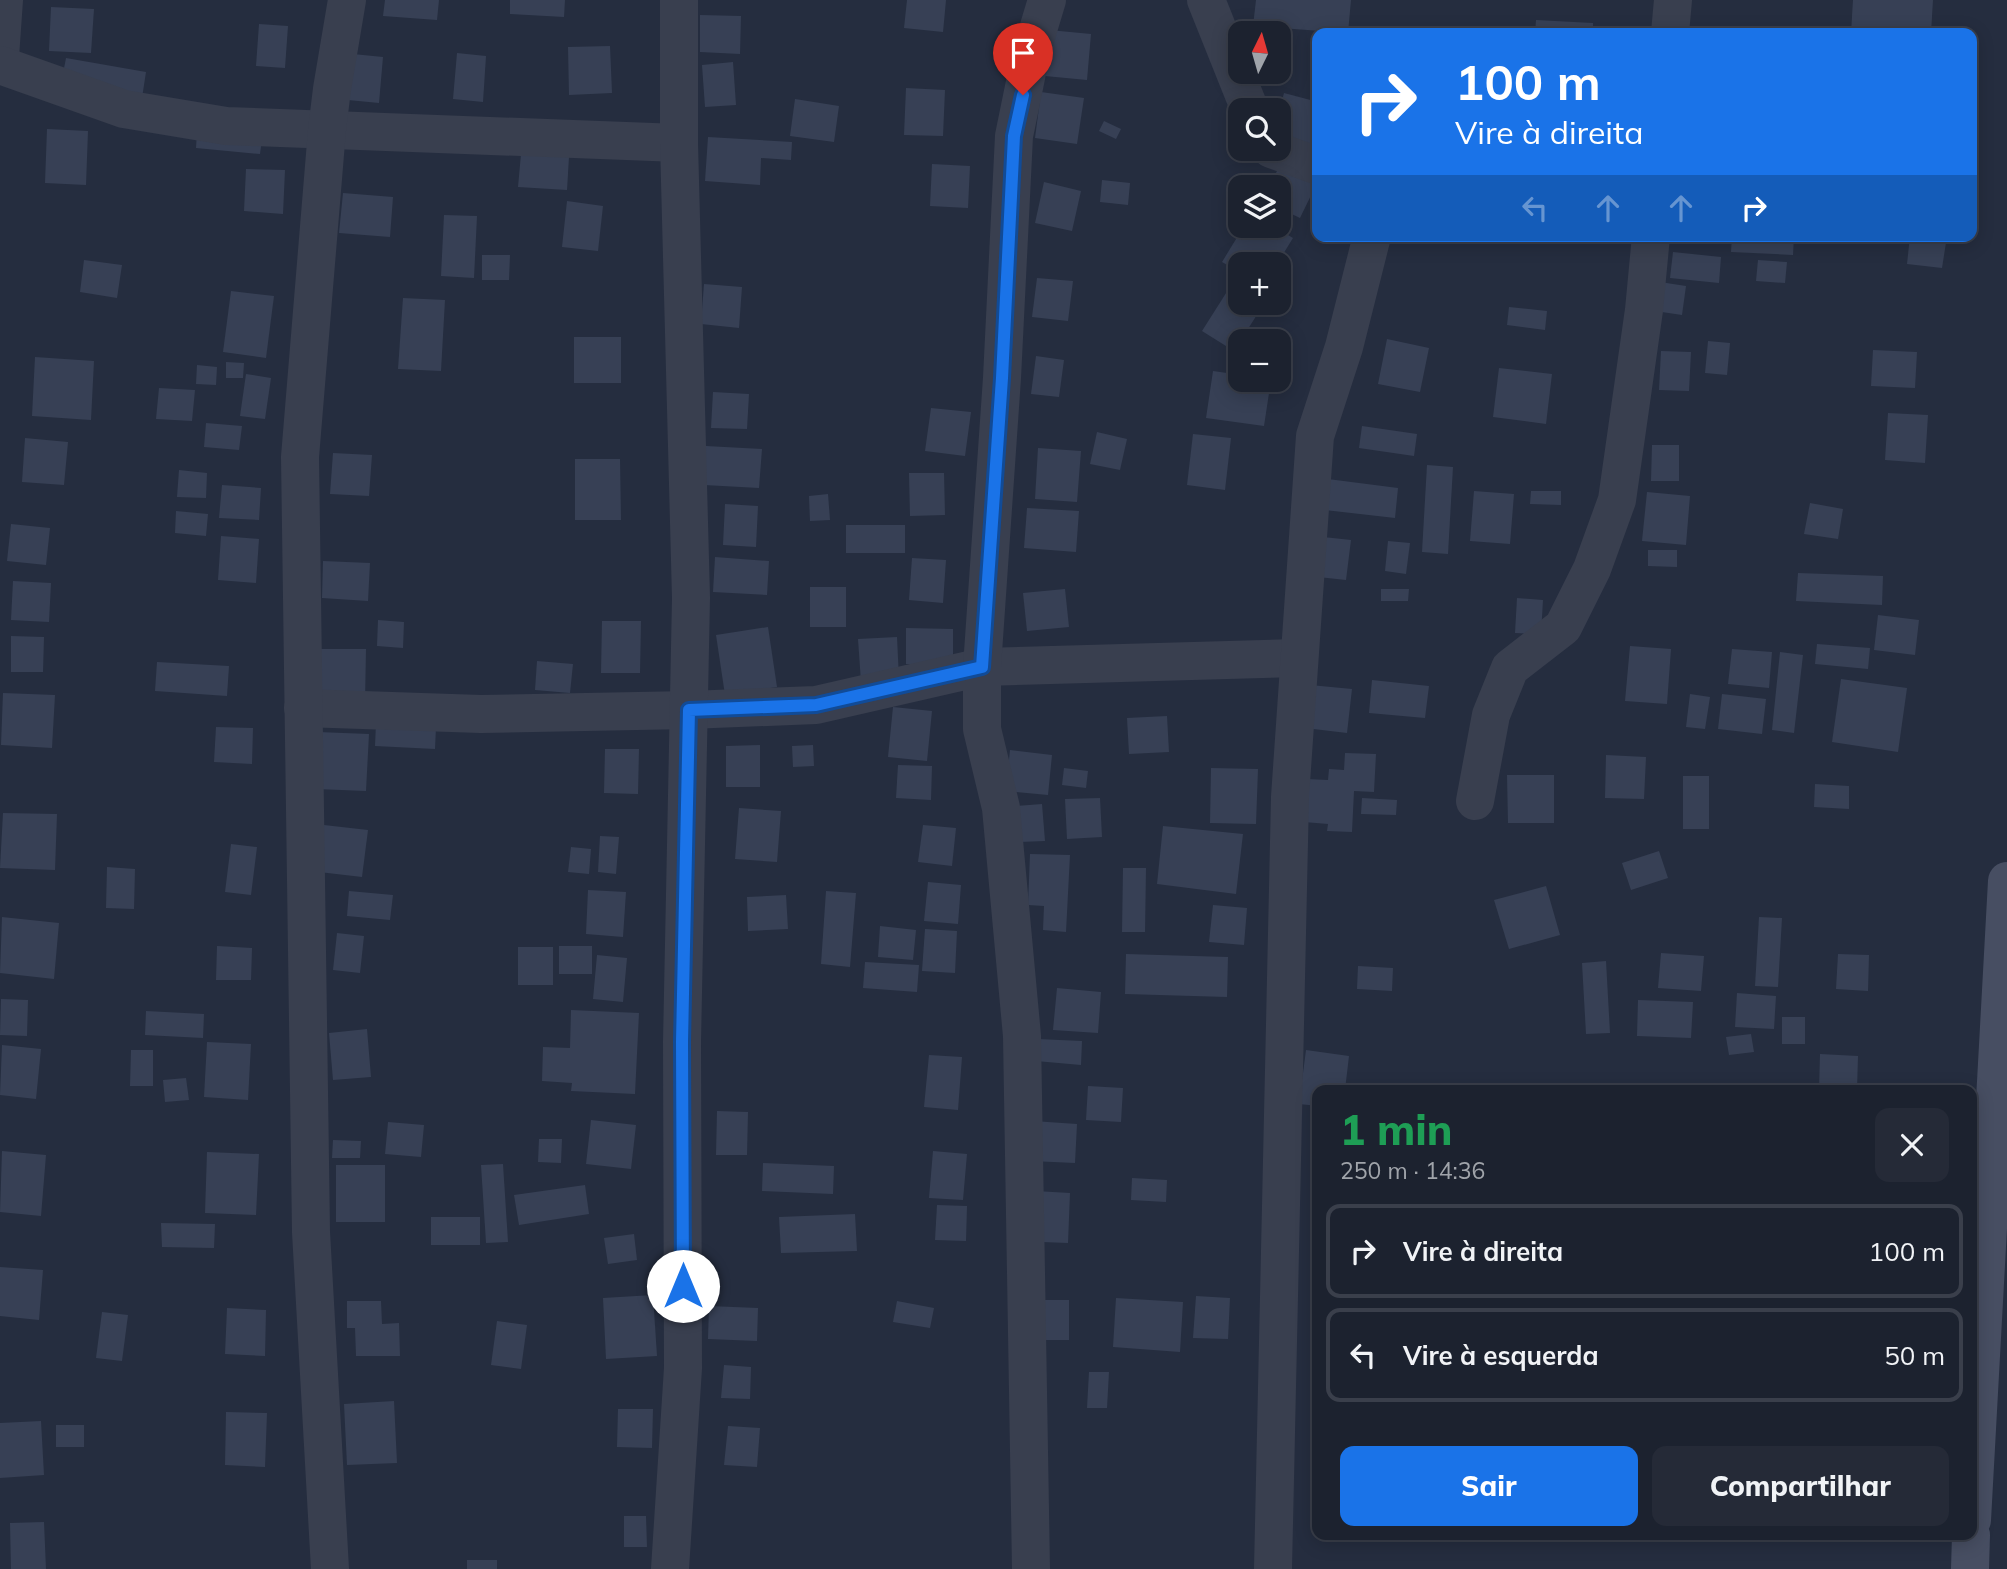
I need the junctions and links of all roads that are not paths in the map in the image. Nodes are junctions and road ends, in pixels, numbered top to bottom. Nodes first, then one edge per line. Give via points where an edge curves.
1 (4, 0) edge
2 (347, 0) edge
3 (679, 0) edge
4 (1046, 0) edge
5 (1206, 0) edge
6 (1673, 0) edge
7 (1670, 28) edge
8 (0, 57) edge
9 (0, 65) edge
10 (1245, 98) edge
11 (327, 130) junction
12 (679, 143) junction
13 (1291, 156) edge
14 (1312, 164) edge
15 (1370, 242) edge
16 (1650, 242) edge
17 (1299, 659) junction
18 (982, 667) junction
19 (303, 708) junction
20 (689, 710) junction
21 (1475, 801) dead end
22 (2007, 881) edge
23 (1977, 1429) edge
24 (1971, 1540) edge
25 (330, 1569) edge
26 (670, 1569) edge
27 (1031, 1569) edge
28 (1273, 1569) edge
29 (1970, 1569) edge

1 - 8 street
2 - 11 street
3 - 12 street
4 - 18 street via 1014,136
5 - 10 street
6 - 7 street
9 - 11 street via 124,109 226,126
11 - 12 street
11 - 19 street via 300,457
12 - 20 street via 691,598
13 - 14 street
15 - 17 street via 1315,436
16 - 21 street via 1617,500 1592,569 1563,626 1510,668 1491,715
17 - 18 street
17 - 28 street via 1290,797
18 - 20 street via 816,705
18 - 27 street via 982,729 1001,808 1023,1036
19 - 20 street via 481,714
19 - 25 street via 311,1232
20 - 26 street via 682,1042 683,1368
22 - 23 main road
24 - 29 main road

